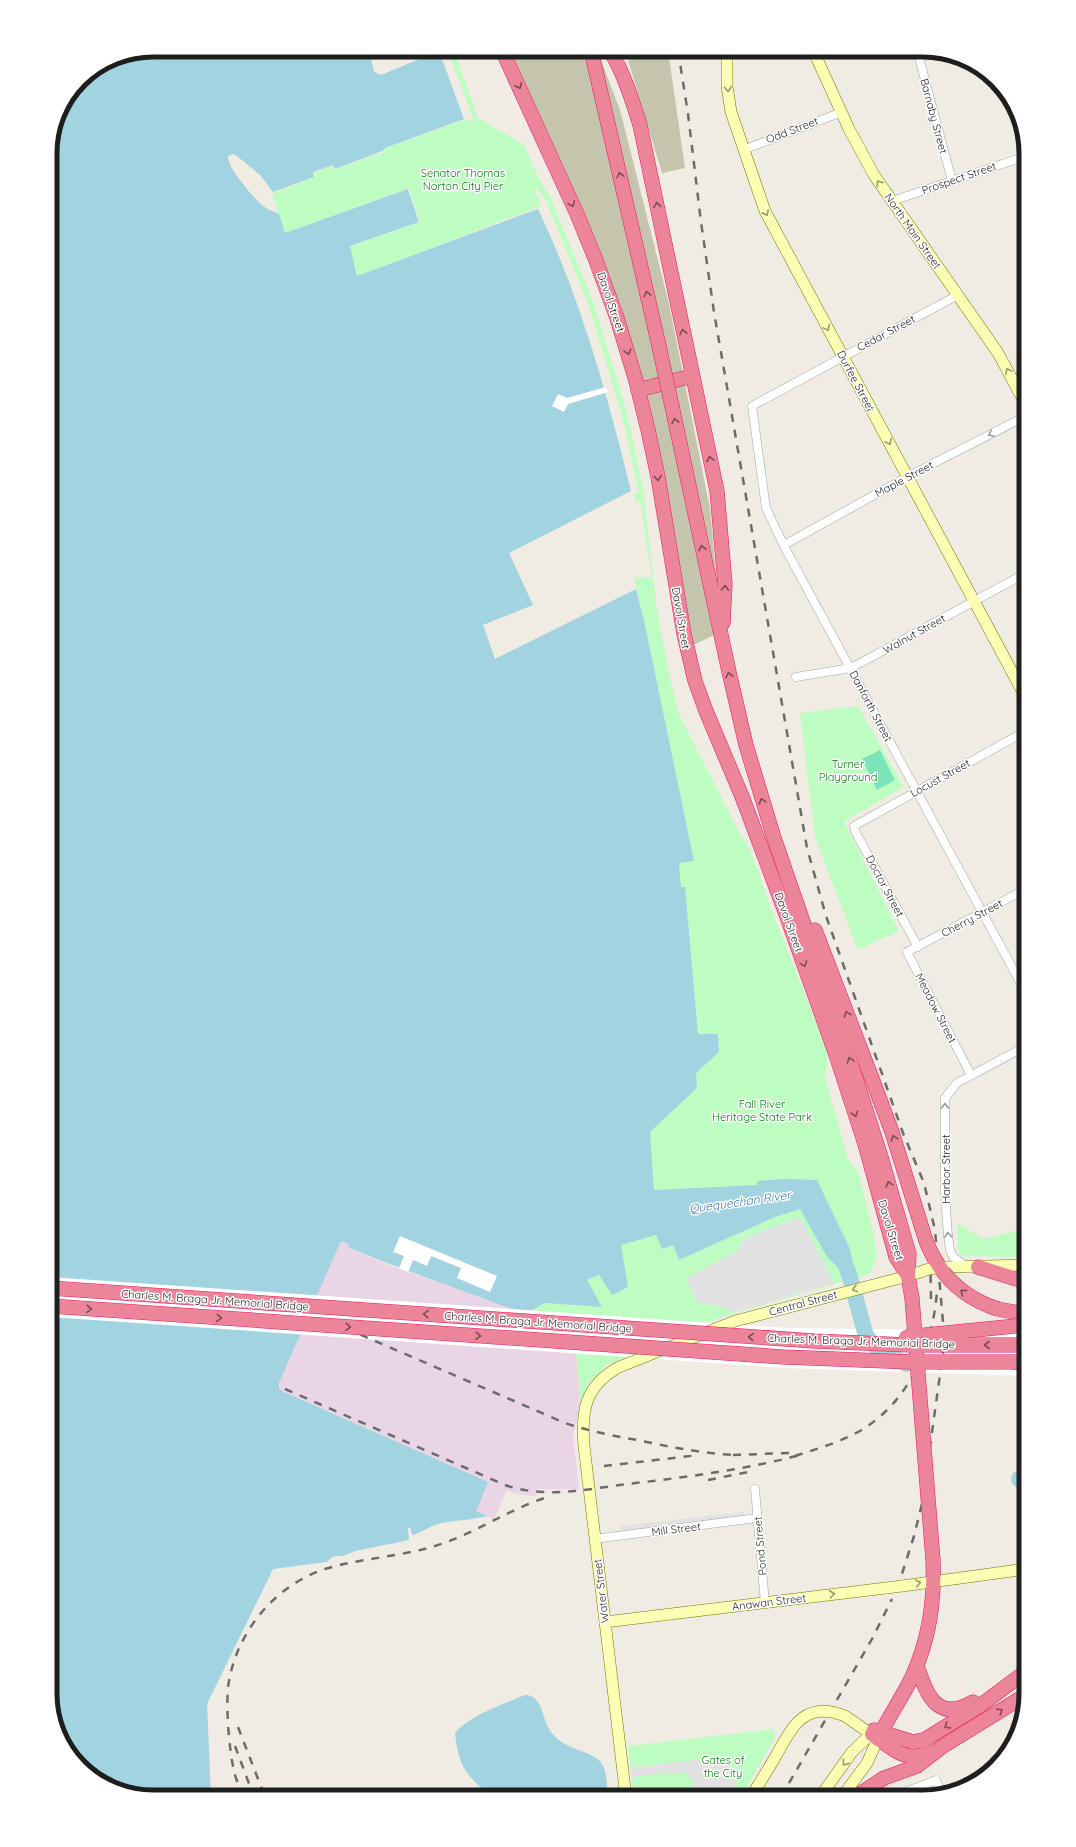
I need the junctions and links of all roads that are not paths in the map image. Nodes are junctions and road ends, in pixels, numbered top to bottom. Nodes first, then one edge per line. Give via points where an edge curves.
1 (505, 57) edge
2 (593, 57) edge
3 (614, 57) edge
4 (727, 57) edge
5 (816, 57) edge
6 (919, 57) edge
7 (842, 112) junction
8 (743, 150) junction
9 (1019, 158) edge
10 (952, 181) junction
11 (892, 201) junction
12 (958, 295) junction
13 (842, 357) junction
14 (692, 376) junction
15 (638, 390) junction
16 (1019, 392) edge
17 (752, 406) joint
18 (1019, 420) edge
19 (907, 477) junction
20 (784, 545) junction
21 (1019, 577) edge
22 (974, 601) junction
23 (722, 641) junction
24 (850, 668) junction
25 (796, 677) dead end
26 (1019, 685) edge
27 (1019, 735) edge
28 (917, 791) junction
29 (855, 825) joint
30 (774, 838) junction
31 (1019, 893) edge
32 (981, 913) junction
33 (918, 946) junction
34 (1019, 981) edge
35 (1019, 1050) edge
36 (971, 1075) junction
37 (1019, 1265) edge
38 (972, 1267) junction
39 (908, 1276) junction
40 (1019, 1280) edge
41 (57, 1288) edge
42 (57, 1306) edge
43 (1019, 1313) edge
44 (1019, 1326) edge
45 (846, 1342) junction
46 (1019, 1345) edge
47 (1019, 1363) edge
48 (594, 1387) joint
49 (755, 1489) dead end
50 (757, 1518) junction
51 (594, 1539) junction
52 (1019, 1570) edge
53 (934, 1580) junction
54 (765, 1603) junction
55 (604, 1622) junction
56 (917, 1666) junction
57 (1019, 1676) edge
58 (1019, 1677) edge
59 (1019, 1700) edge
60 (876, 1733) junction
61 (943, 1746) junction
62 (939, 1788) edge
63 (625, 1790) edge
64 (755, 1790) edge
65 (825, 1790) edge
66 (847, 1790) edge
67 (866, 1790) edge
68 (910, 1790) edge

1 -> 15 highway, Davol Street via 595,258 619,323
23 -> 2 highway, Davol Street, bridge via 659,346
14 -> 3 highway via 640,125
4 -> 8 main road, Durfee Street via 728,98
5 - 7 main road, North Main Street
6 - 10 street, Barnaby Street
7 - 8 street, Odd Street
11 -> 7 main road, North Main Street via 874,175
8 -> 13 main road, Durfee Street via 765,211
9 - 10 street, Prospect Street
10 - 11 street, Prospect Street
11 - 12 main road, North Main Street
12 - 13 street, Cedar Street
16 -> 12 main road, North Main Street via 998,353
13 - 17 street, Cedar Street
13 -> 19 main road, Durfee Street
14 - 15 highway
23 -> 14 highway via 725,584 720,516
15 -> 39 highway, Davol Street via 655,461 692,671 786,914 865,1144 896,1257
17 - 20 street, Danforth Street via 766,508
18 -> 19 street, Maple Street
19 - 20 street, Maple Street
19 - 22 main road, Durfee Street
20 - 24 street, Danforth Street
21 - 22 street, Walnut Street
22 - 24 street, Walnut Street
22 - 26 main road, Durfee Street
30 -> 23 highway, Davol Street via 741,725
24 - 25 street, Walnut Street
24 - 28 street, Danforth Street
27 - 28 street, Locust Street
28 - 29 street, Locust Street
28 - 32 street, Danforth Street
29 - 33 street, Doctor Street via 855,831
39 -> 30 highway, Davol Street via 909,1254 871,1126
43 -> 30 highway, bridge via 979,1302 956,1286 933,1257 890,1125 795,880
31 - 32 street, Cherry Street
32 - 33 street, Cherry Street
32 - 34 street, Danforth Street
33 - 36 street, Meadow Street via 907,952
35 - 36 street, Harbor Street
38 -> 36 street, Harbor Street via 953,1257 950,1250 945,1194 945,1098 957,1083
37 - 38 main road, Central Street
38 - 39 main road, Central Street, bridge via 929,1269
38 - 40 highway
39 -> 48 main road, Central Street via 735,1321 620,1368 604,1377
39 - 53 highway, bridge via 912,1298
45 -> 41 highway, Charles M. Braga Jr. Memorial Bridge, bridge
42 -> 47 highway, Charles M. Braga Jr. Memorial Bridge, bridge via 792,1357
44 - 45 highway, bridge
46 -> 45 highway, Charles M. Braga Jr. Memorial Bridge, bridge
48 - 51 main road, Water Street via 586,1402 583,1434
49 - 50 street, Pond Street
50 - 51 street, Mill Street
50 - 54 street, Pond Street
51 - 55 main road, Water Street
52 - 53 main road, Anawan Street
54 -> 53 main road, Anawan Street, bridge
53 - 56 highway via 930,1624
54 - 55 main road, Anawan Street
55 - 63 main road, Water Street
56 - 57 highway via 930,1697 938,1705 954,1710
56 - 60 highway via 902,1695
58 -> 60 highway via 924,1740 913,1742
61 -> 59 highway
60 - 61 highway via 900,1753 909,1757 919,1756
60 - 64 main road, bridge via 835,1712 812,1712 802,1717 791,1729
60 -> 65 main road via 852,1752
60 - 66 main road via 867,1763
61 - 67 highway via 917,1766 884,1778
62 - 68 street via 936,1780

